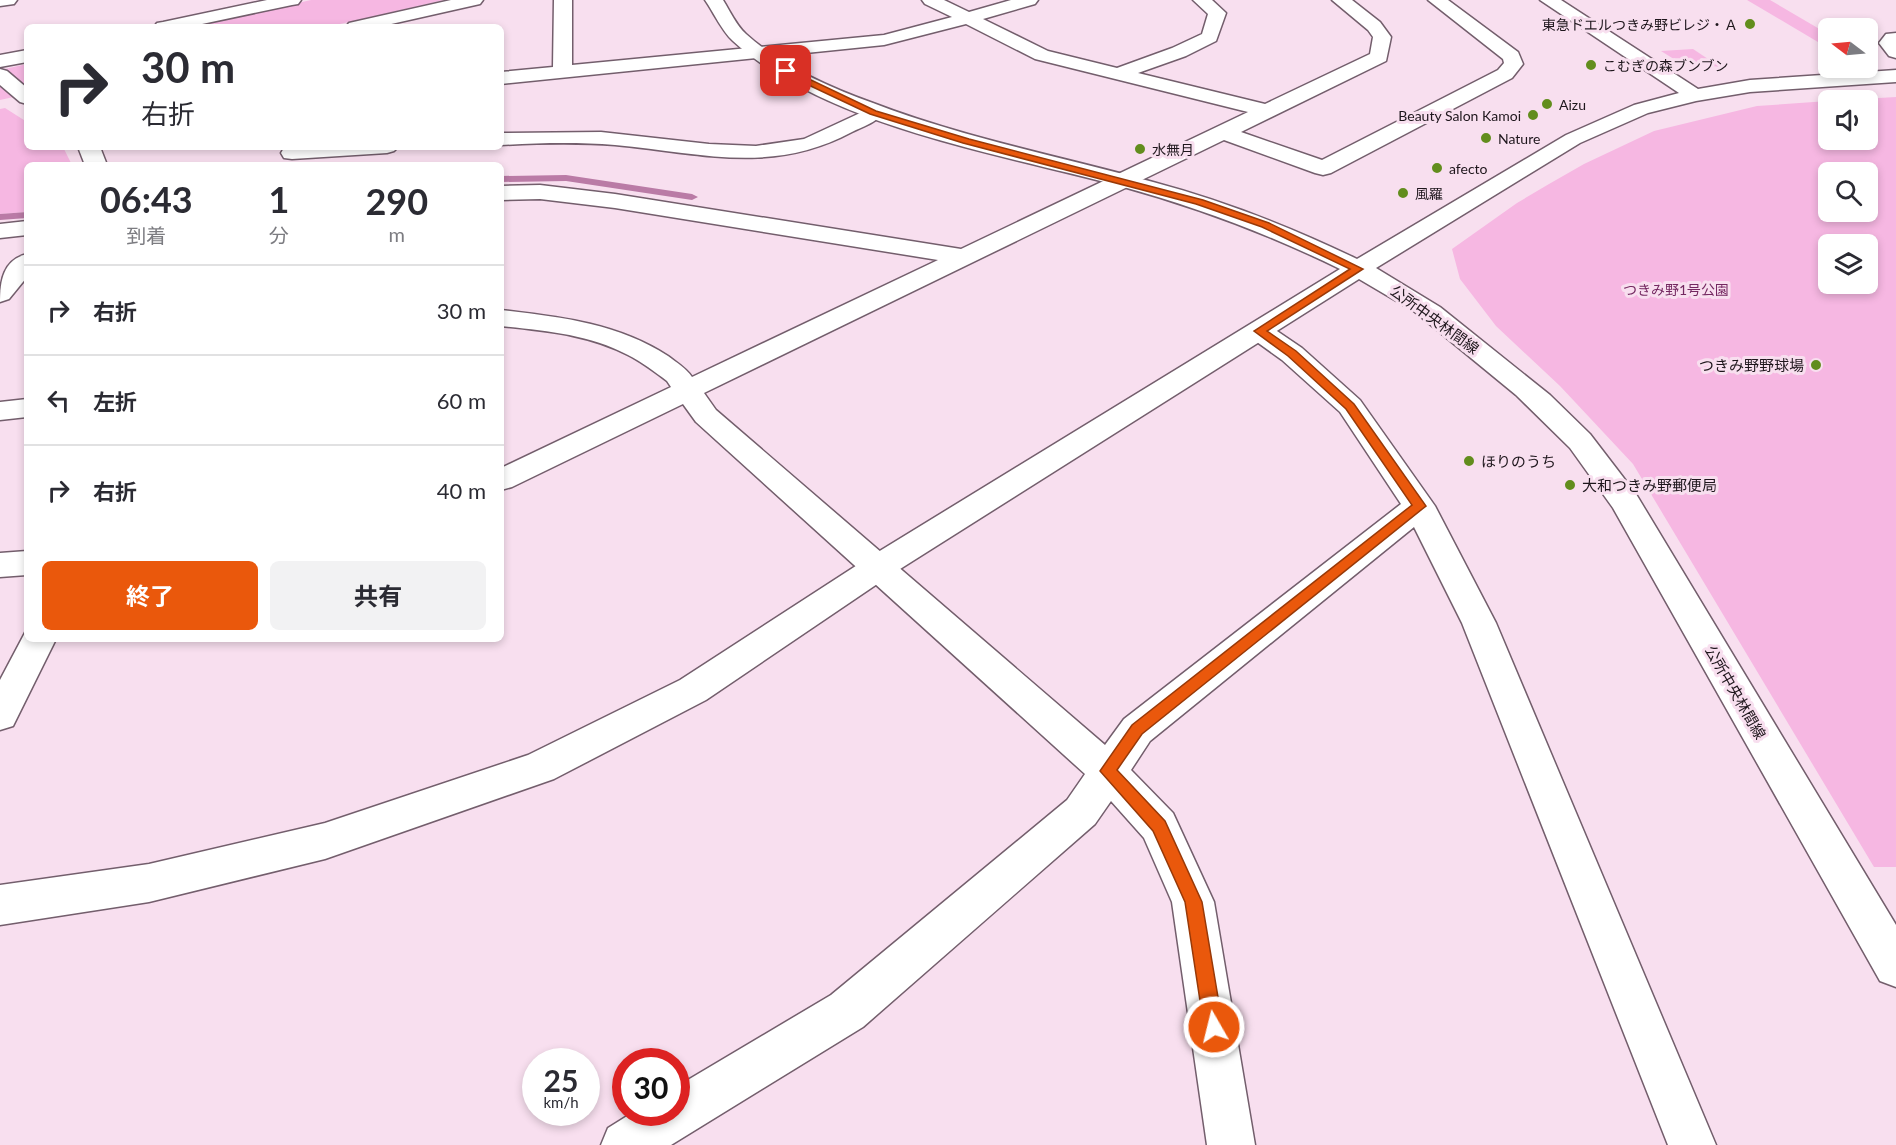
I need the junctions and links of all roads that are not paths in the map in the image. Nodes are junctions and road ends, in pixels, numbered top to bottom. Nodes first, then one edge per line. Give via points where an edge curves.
1 (8, 0) edge
2 (292, 0) edge
3 (474, 0) edge
4 (564, 0) edge
5 (714, 0) edge
6 (931, 0) edge
7 (1029, 0) edge
8 (1202, 0) edge
9 (1341, 0) edge
10 (1437, 0) edge
11 (1549, 0) edge
12 (0, 1) edge
13 (965, 18) junction
14 (177, 24) edge
15 (368, 24) edge
16 (1896, 38) edge
17 (1896, 52) edge
18 (760, 53) junction
19 (24, 57) edge
20 (0, 61) edge
21 (562, 72) junction
22 (1117, 74) junction
23 (0, 75) edge
24 (1896, 76) edge
25 (504, 78) edge
26 (1695, 94) junction
27 (24, 95) edge
28 (1268, 111) junction
29 (873, 113) junction
30 (1225, 133) junction
31 (504, 139) edge
32 (351, 150) edge
33 (291, 155) edge
34 (1123, 181) junction
35 (504, 193) edge
36 (24, 228) edge
37 (0, 231) edge
38 (968, 257) junction
39 (24, 265) edge
40 (1358, 269) junction
41 (0, 294) edge
42 (504, 318) edge
43 (1259, 331) junction
44 (688, 389) junction
45 (24, 408) edge
46 (0, 411) edge
47 (504, 479) edge
48 (1419, 506) junction
49 (24, 562) edge
50 (0, 566) edge
51 (877, 568) junction
52 (37, 642) edge
53 (0, 715) edge
54 (1108, 771) junction
55 (0, 905) edge
56 (1885, 928) edge
57 (1896, 966) edge
58 (625, 1145) edge
59 (1231, 1145) edge
60 (1692, 1145) edge

1 - 12 street
2 - 14 street
3 - 15 street
4 - 21 street
5 - 18 street, 公所中央林間線 via 725,21
6 - 13 street
7 - 13 street
8 - 22 street via 1217,13 1210,37
9 - 28 street via 1382,37 1379,57
10 - 30 street via 1511,56 1514,64 1505,74 1323,168
11 - 26 street
13 - 18 street via 884,40
13 - 22 street via 1042,55
16 - 17 street via 1888,43
18 - 21 street
18 - 29 street, 公所中央林間線 via 786,71
19 - 20 street
21 - 25 street
22 - 28 street
23 - 27 street
24 - 26 street via 1750,86
26 - 40 street via 1641,109 1573,139
28 - 30 street
29 - 31 street via 804,145 748,153 584,137
29 - 34 street, 公所中央林間線
30 - 34 street
32 - 33 street
34 - 38 street
34 - 40 street, 公所中央林間線 via 1265,225
35 - 38 street via 540,192 615,201
36 - 37 street
38 - 44 street
39 - 41 street
40 - 43 street
40 - 56 street, 公所中央林間線 via 1410,297 1450,327 1537,396 1582,444 1624,502
42 - 44 street via 576,327 608,336 640,350 677,375
43 - 48 street via 1292,354 1350,406
43 - 51 street
44 - 47 street
44 - 51 street via 706,416
45 - 46 street
48 - 54 street via 1137,730
48 - 60 street via 1479,623
49 - 50 street
51 - 54 street
51 - 55 street via 693,690 540,767 325,841 149,883
52 - 53 street
54 - 58 street via 1081,812 847,1011
54 - 59 street via 1159,826 1193,902
56 - 57 street, 公所中央林間線

